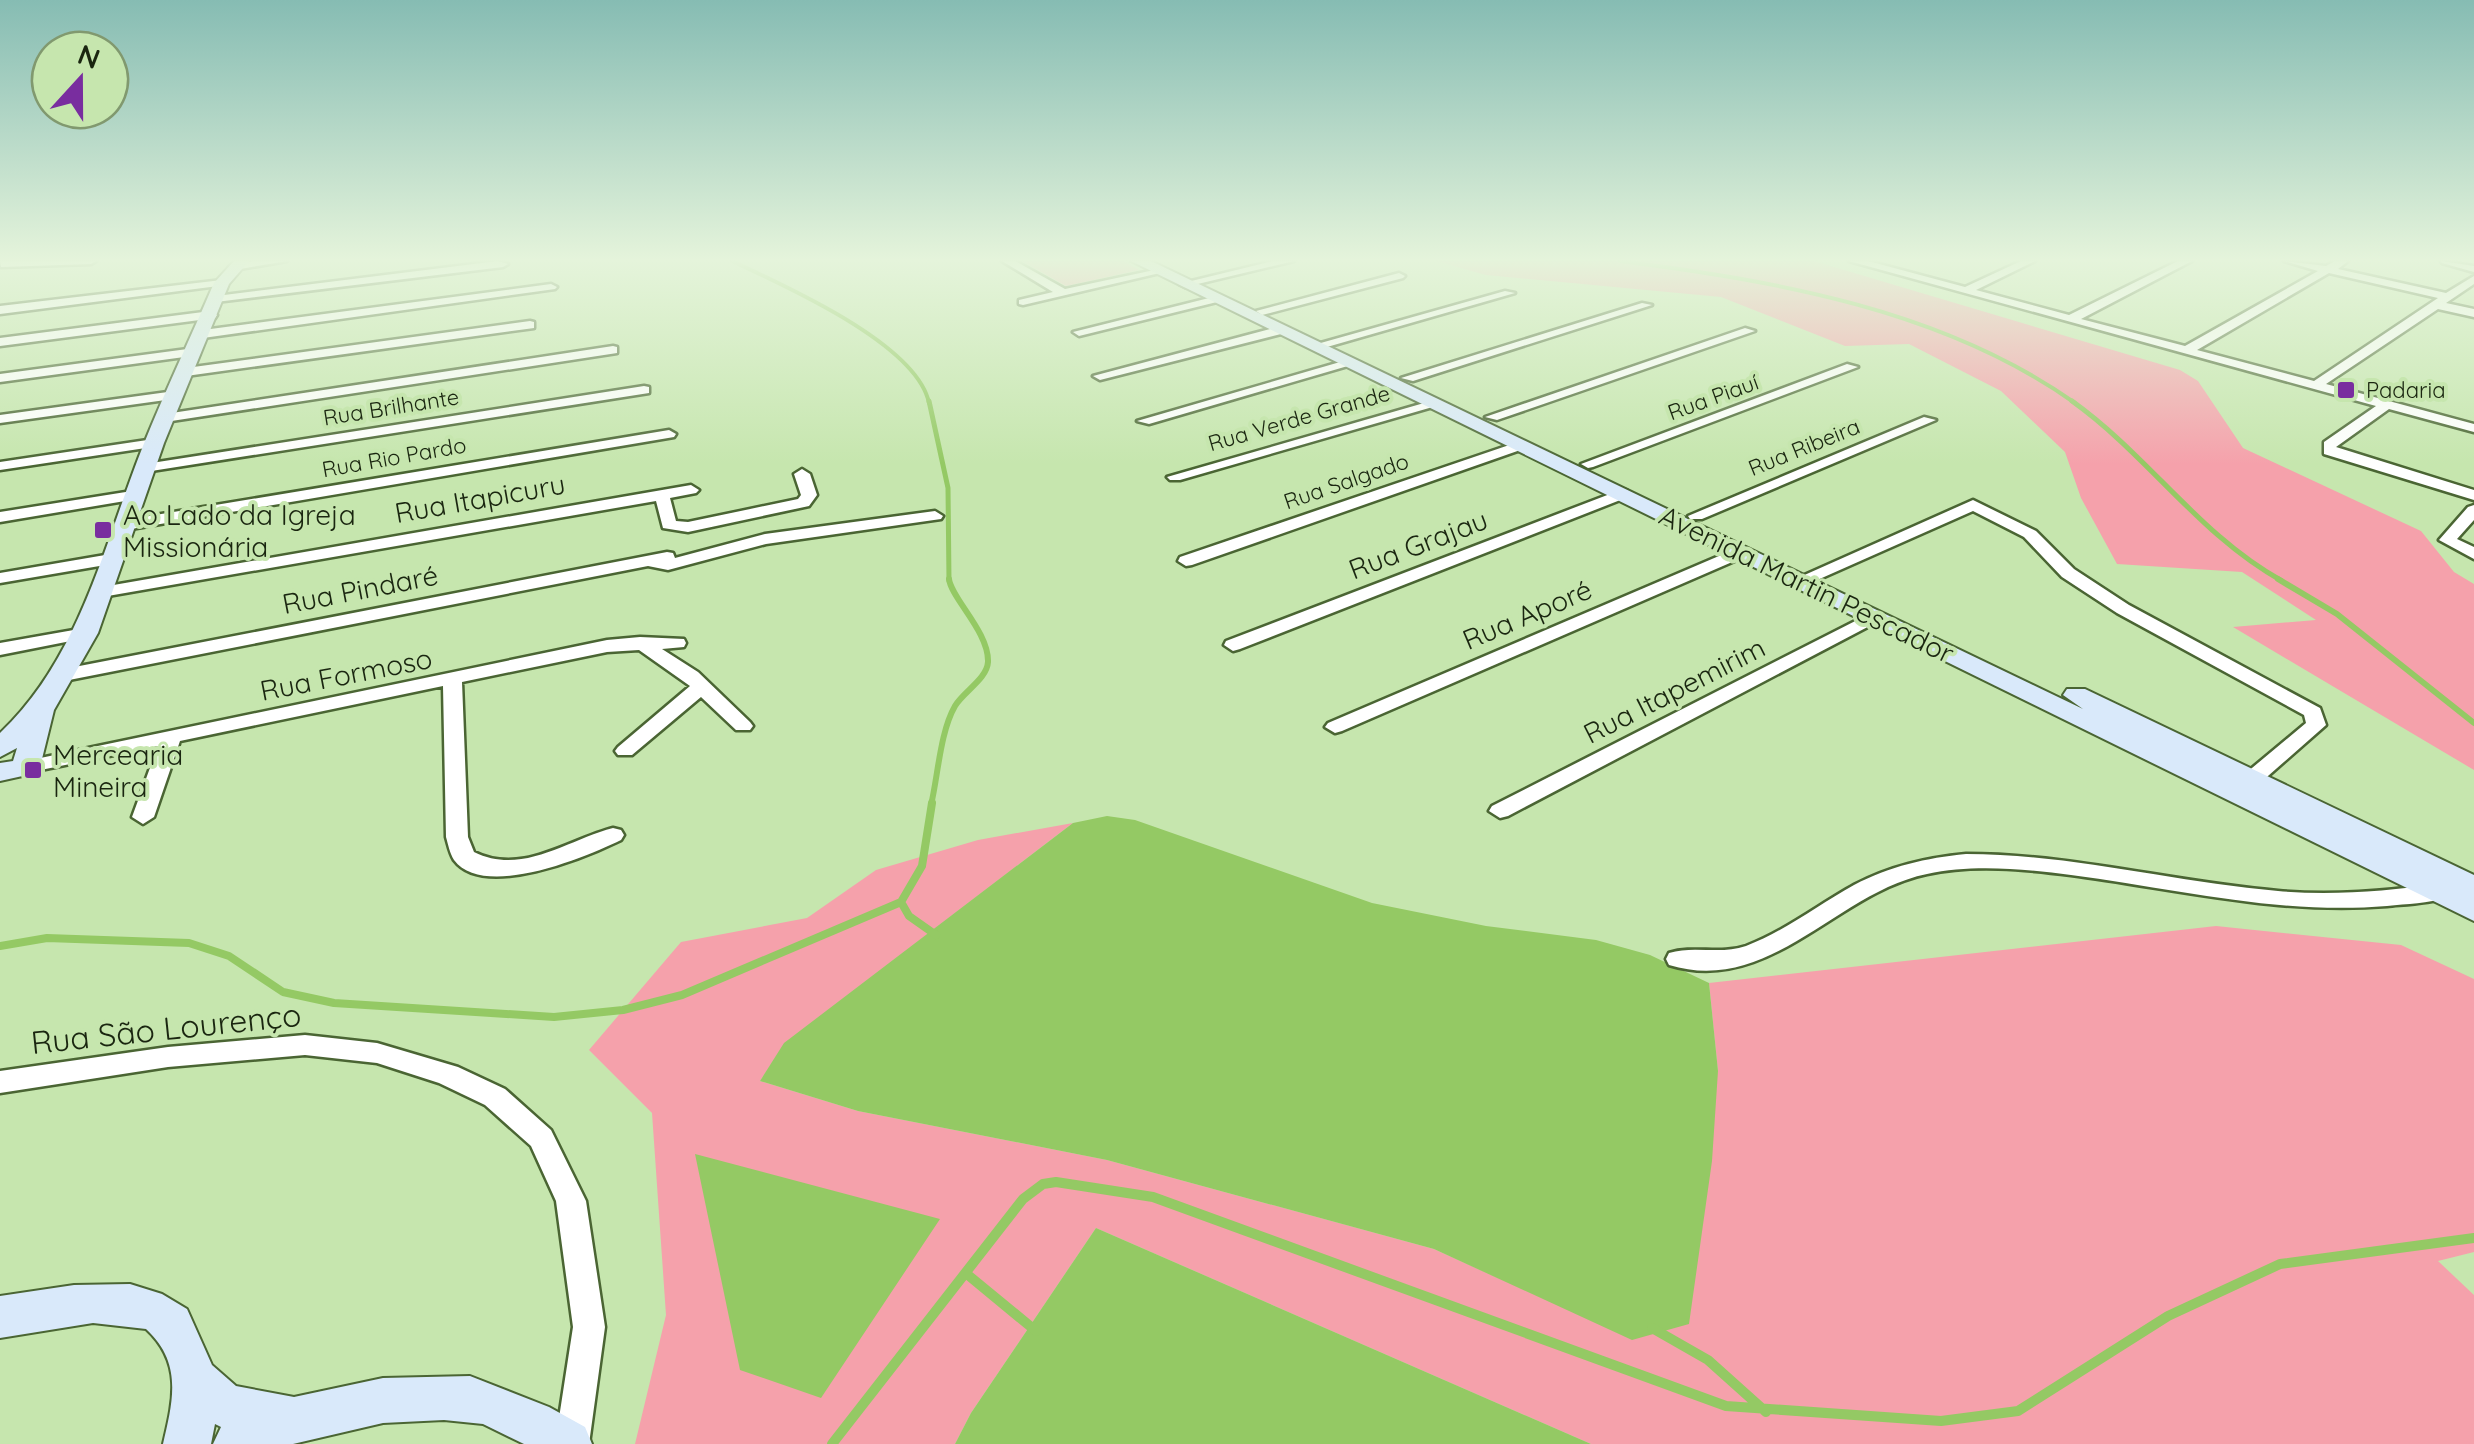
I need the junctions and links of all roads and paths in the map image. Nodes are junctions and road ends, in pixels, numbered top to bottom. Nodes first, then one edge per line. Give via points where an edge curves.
1 (68, 328) edge
2 (205, 328) edge
3 (244, 328) edge
4 (505, 328) edge
5 (1094, 328) edge
6 (1278, 328) edge
7 (1295, 328) edge
8 (1381, 328) edge
9 (1570, 328) edge
10 (2101, 328) edge
11 (2225, 328) edge
12 (2397, 328) edge
13 (1281, 330) junction
14 (1079, 332) dead end
15 (1749, 332) dead end
16 (203, 334) junction
17 (0, 342) edge
18 (1324, 344) junction
19 (613, 350) dead end
20 (2186, 351) junction
21 (195, 352) junction
22 (1352, 364) junction
23 (1852, 367) dead end
24 (186, 372) junction
25 (1100, 376) dead end
26 (0, 378) edge
27 (1408, 378) junction
28 (2316, 385) junction
29 (644, 390) dead end
30 (176, 395) junction
31 (2387, 404) junction
32 (1440, 406) junction
33 (165, 418) junction
34 (0, 419) edge
35 (1928, 420) dead end
36 (1144, 421) dead end
37 (1486, 421) junction
38 (2470, 422) edge
39 (669, 434) dead end
40 (1526, 441) junction
41 (154, 444) junction
42 (1588, 464) junction
43 (0, 466) edge
44 (145, 468) junction
45 (802, 474) dead end
46 (1175, 476) dead end
47 (691, 490) dead end
48 (662, 494) junction
49 (1623, 494) junction
50 (2474, 495) edge
51 (132, 496) junction
52 (2474, 510) edge
53 (935, 516) dead end
54 (1696, 516) junction
55 (0, 517) edge
56 (125, 525) junction
57 (1740, 552) junction
58 (2474, 554) edge
59 (112, 559) junction
60 (1186, 561) dead end
61 (1809, 577) junction
62 (0, 578) edge
63 (102, 592) junction
64 (1873, 617) junction
65 (85, 632) junction
66 (638, 642) junction
67 (678, 643) dead end
68 (1233, 645) dead end
69 (0, 649) edge
70 (64, 675) junction
71 (452, 681) junction
72 (702, 686) junction
73 (743, 726) dead end
74 (1336, 727) dead end
75 (19, 729) edge
76 (171, 738) junction
77 (625, 751) dead end
78 (13, 770) edge
79 (2253, 778) junction
80 (1500, 811) dead end
81 (143, 817) dead end
82 (613, 835) dead end
83 (2474, 888) edge
84 (2439, 892) junction
85 (2474, 910) edge
86 (1678, 959) dead end
87 (0, 1082) edge
88 (0, 1317) edge
89 (199, 1387) junction
90 (289, 1418) junction
91 (187, 1444) edge
92 (237, 1444) edge
93 (570, 1444) edge

1 - 17 street
2 - 16 street
3 - 16 street
4 - 24 street
5 - 14 street
6 - 13 street
7 - 18 street
8 - 18 street
9 - 27 street
10 - 20 street
11 - 20 street
12 - 28 street
13 - 18 street
13 - 25 street
15 - 37 street
16 - 21 street
18 - 22 street
18 - 27 street
19 - 33 street
20 - 28 street
21 - 24 street
21 - 26 street
22 - 32 street
22 - 36 street
23 - 42 street, Rua Piauí
24 - 30 street
27 - 37 street
28 - 31 street
29 - 44 street, Rua Brilhante
30 - 33 street
30 - 34 street
31 - 38 street
31 - 50 street via 2329,451
32 - 37 street
32 - 46 street, Rua Verde Grande
33 - 41 street
35 - 54 street, Rua Ribeira
37 - 40 street
39 - 56 street, Rua Rio Pardo
40 - 42 street, Avenida Martin Pescador
40 - 49 street, Avenida Martin Pescador
40 - 60 street, Rua Salgado
41 - 43 street
41 - 44 street
42 - 54 street, Avenida Martin Pescador
44 - 51 street
45 - 48 street via 809,495 803,502 688,526 670,526
47 - 48 street, Rua Itapicuru
48 - 63 street, Rua Itapicuru
49 - 57 street, Avenida Martin Pescador
49 - 68 street, Rua Grajau
51 - 55 street
51 - 56 street
52 - 58 street via 2447,540
53 - 70 street, Rua Pindaré via 765,539 668,564 658,558
54 - 61 street, Avenida Martin Pescador
56 - 59 street
57 - 61 street, Avenida Martin Pescador
57 - 74 street, Rua Aporé
59 - 62 street
59 - 63 street
61 - 64 street, Avenida Martin Pescador
61 - 79 street, Avenida Martin Pescador
61 - 79 street via 1973,506 2030,534 2068,573 2123,609 2313,712 2316,725
63 - 65 street
64 - 80 street, Rua Itapemirim
64 - 84 street, Avenida Martin Pescador
65 - 69 street
65 - 70 street
66 - 67 street, Rua Formoso
66 - 71 street, Rua Formoso
66 - 72 street
70 - 75 street
71 - 76 street, Rua Formoso
71 - 82 street via 457,837 464,857 498,868
72 - 73 street
72 - 77 street
75 - 78 street
76 - 78 street, Rua Formoso
76 - 81 street
79 - 83 street, Avenida Martin Pescador
84 - 85 street, Avenida Martin Pescador
84 - 86 street via 2311,902 2061,867 1927,866 1860,892 1752,955 1716,964
87 - 93 street, Rua São Lourenço via 168,1056 305,1045 377,1053 495,1097 542,1138 571,1201 589,1328
88 - 89 street via 94,1304 149,1309 169,1322 188,1349
89 - 90 street via 254,1416
89 - 91 street
90 - 92 street
90 - 93 street via 404,1400 471,1399 513,1412

